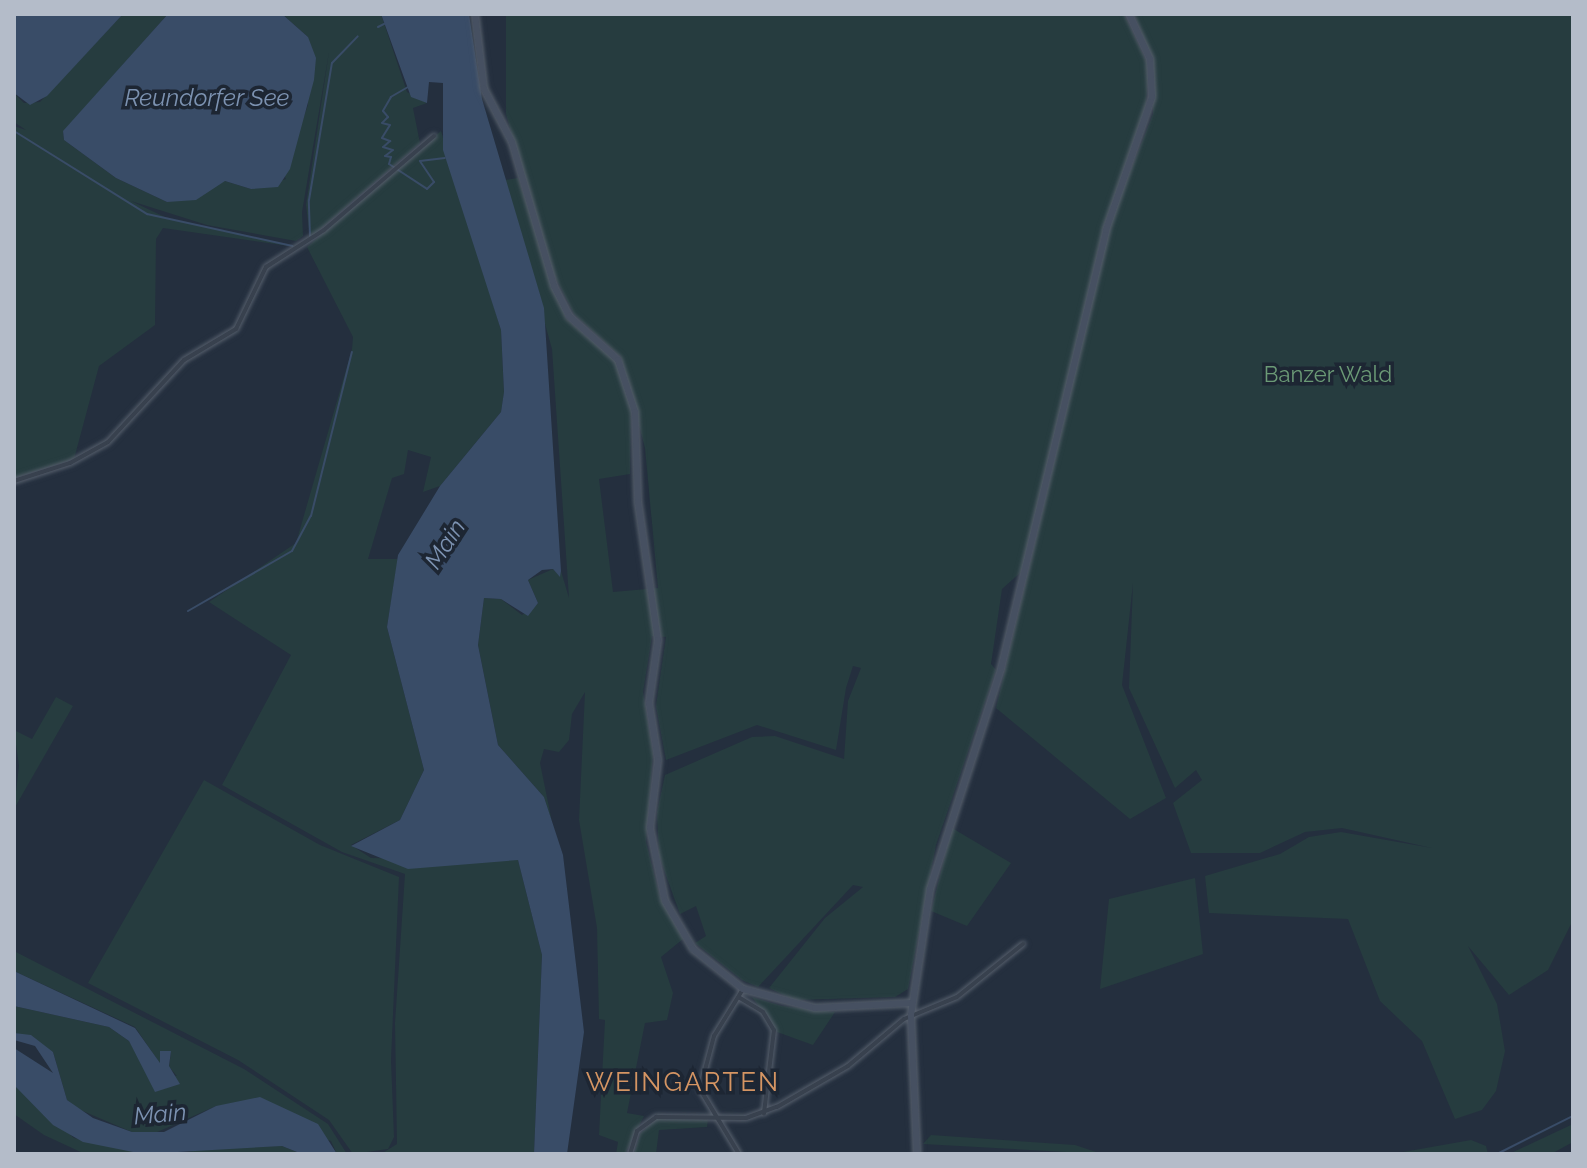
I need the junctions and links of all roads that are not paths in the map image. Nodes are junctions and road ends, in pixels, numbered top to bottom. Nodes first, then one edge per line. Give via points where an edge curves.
1 (475, 14) edge
2 (1129, 14) edge
3 (434, 136) dead end
4 (16, 480) edge
5 (1023, 944) dead end
6 (743, 989) junction
7 (740, 998) junction
8 (912, 1003) junction
9 (911, 1018) junction
10 (764, 1113) junction
11 (715, 1115) junction
12 (630, 1154) edge
13 (739, 1154) edge
14 (917, 1154) edge

1 - 6 street via 484,89 500,117 563,307 618,360 635,412 638,502 658,640 649,703 658,760 650,828 672,914 701,958
2 - 8 street via 1150,59 1149,109 1106,230 998,680 935,866
3 - 4 street via 324,230 266,267 236,329 184,360 108,442
5 - 9 street via 950,1002
6 - 7 street
6 - 8 street via 815,1008
7 - 10 street via 763,1012 774,1030
7 - 11 street via 714,1036 702,1073 702,1098
8 - 9 street
9 - 10 street via 836,1075
9 - 14 street
10 - 11 street via 746,1118
11 - 12 street via 656,1117 637,1131
11 - 13 street

